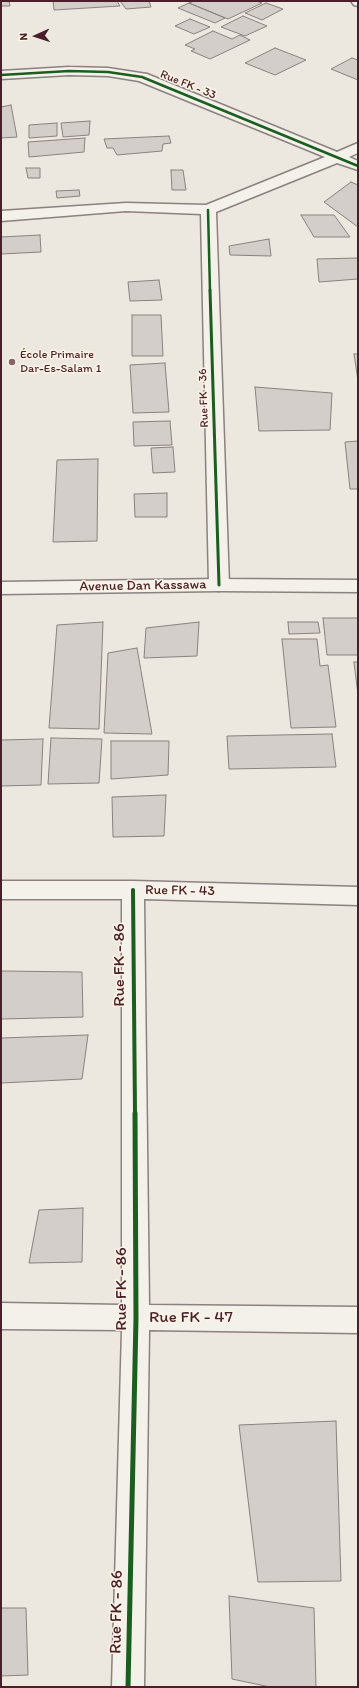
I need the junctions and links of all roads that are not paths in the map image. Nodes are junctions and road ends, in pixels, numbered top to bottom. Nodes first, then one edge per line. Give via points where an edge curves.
1 (1, 75) edge
2 (358, 147) edge
3 (338, 157) junction
4 (358, 166) edge
5 (208, 210) junction
6 (1, 216) edge
7 (219, 585) junction
8 (358, 586) edge
9 (1, 588) edge
10 (1, 890) edge
11 (133, 890) junction
12 (358, 896) edge
13 (1, 1316) edge
14 (136, 1318) junction
15 (358, 1320) edge
16 (128, 1687) edge

1 - 3 street, Rue FK - 33 via 69,71 108,72 142,77
2 - 3 street
3 - 4 street, Rue FK - 33
3 - 5 street
5 - 6 street via 126,207
5 - 7 street, Rue FK - 36
7 - 8 street, Avenue Dan Kassawa
7 - 9 street, Avenue Dan Kassawa
10 - 11 street, Rue FK - 43
11 - 12 street, Rue FK - 43
11 - 14 street, Rue FK - 86
13 - 14 street, Rue FK - 47
14 - 15 street, Rue FK - 47
14 - 16 street, Rue FK - 86

